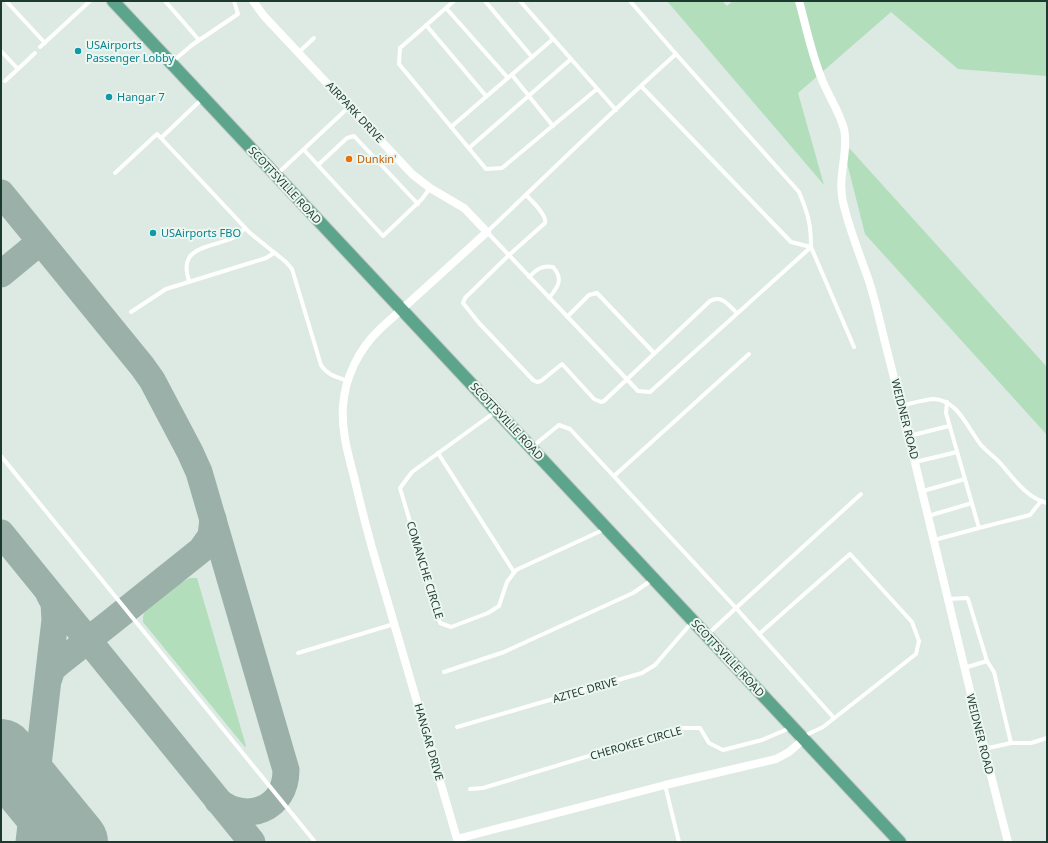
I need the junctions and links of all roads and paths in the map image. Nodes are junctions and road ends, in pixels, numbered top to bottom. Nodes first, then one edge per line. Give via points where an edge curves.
1 (6, 1) edge
2 (90, 1) edge
3 (113, 1) edge
4 (165, 1) edge
5 (234, 1) edge
6 (253, 1) edge
7 (454, 1) edge
8 (485, 1) edge
9 (520, 1) edge
10 (630, 1) edge
11 (799, 1) edge
12 (446, 8) junction
13 (426, 25) junction
14 (314, 38) dead end
15 (553, 39) junction
16 (199, 40) junction
17 (45, 43) junction
18 (40, 47) dead end
19 (1, 51) edge
20 (298, 52) junction
21 (34, 53) dead end
22 (676, 54) junction
23 (532, 57) junction
24 (571, 59) junction
25 (171, 63) junction
26 (18, 69) junction
27 (510, 76) junction
28 (5, 81) dead end
29 (642, 86) junction
30 (597, 89) junction
31 (486, 96) junction
32 (529, 96) junction
33 (203, 98) junction
34 (350, 107) junction
35 (616, 110) junction
36 (553, 126) junction
37 (451, 127) junction
38 (161, 138) junction
39 (468, 148) junction
40 (304, 150) junction
41 (318, 165) junction
42 (115, 173) dead end
43 (276, 175) junction
44 (430, 188) junction
45 (526, 194) junction
46 (418, 204) junction
47 (245, 228) junction
48 (487, 232) junction
49 (810, 247) junction
50 (274, 253) junction
51 (509, 255) junction
52 (529, 277) junction
53 (188, 281) junction
54 (549, 298) junction
55 (402, 309) junction
56 (130, 312) dead end
57 (737, 313) junction
58 (567, 317) junction
59 (854, 347) dead end
60 (654, 353) junction
61 (749, 354) dead end
62 (626, 379) junction
63 (348, 381) junction
64 (947, 402) junction
65 (901, 406) junction
66 (497, 410) junction
67 (950, 426) junction
68 (909, 436) junction
69 (531, 448) junction
70 (957, 452) junction
71 (438, 453) junction
72 (1, 456) edge
73 (915, 462) junction
74 (614, 476) junction
75 (965, 479) junction
76 (923, 491) junction
77 (861, 494) dead end
78 (1041, 501) junction
79 (972, 503) junction
80 (1047, 503) edge
81 (928, 516) junction
82 (607, 528) junction
83 (979, 528) junction
84 (933, 540) junction
85 (514, 572) junction
86 (654, 579) junction
87 (947, 599) junction
88 (736, 608) junction
89 (693, 621) junction
90 (394, 624) junction
91 (759, 634) junction
92 (706, 635) junction
93 (298, 653) dead end
94 (987, 661) junction
95 (964, 668) junction
96 (444, 672) dead end
97 (834, 718) junction
98 (457, 727) dead end
99 (792, 727) junction
100 (802, 738) junction
101 (1047, 738) edge
102 (1011, 743) junction
103 (984, 749) junction
104 (665, 785) junction
105 (470, 789) dead end
106 (315, 842) edge
107 (679, 842) edge
108 (900, 842) edge
109 (1008, 842) edge

1 - 17 lane
2 - 17 lane
3 - 25 main road, SCOTTSVILLE ROAD
4 - 16 lane
5 - 16 lane via 238,14
6 - 20 street, AIRPARK DRIVE
7 - 12 lane
8 - 23 lane
9 - 15 lane
10 - 22 lane
11 - 65 street, WEIDNER ROAD via 816,66 841,119 845,142 840,181 842,201 875,304
12 - 13 lane
12 - 27 lane
13 - 31 lane
13 - 37 lane via 400,48 399,64
14 - 20 lane
15 - 23 lane
15 - 24 lane
16 - 25 lane
17 - 18 lane
19 - 26 lane
20 - 34 street, AIRPARK DRIVE
21 - 26 lane
22 - 29 lane
22 - 49 lane via 799,192 808,213 811,228
23 - 27 lane
24 - 30 lane
24 - 32 lane
25 - 33 main road, SCOTTSVILLE ROAD
26 - 28 lane
27 - 31 lane
27 - 32 lane
29 - 35 lane
29 - 49 lane via 791,242
30 - 35 lane
30 - 36 lane
31 - 37 lane
32 - 36 lane
32 - 39 lane
33 - 38 lane
33 - 43 main road, SCOTTSVILLE ROAD
34 - 40 lane
34 - 44 street, AIRPARK DRIVE via 407,168
35 - 45 lane
36 - 39 lane via 502,168 486,169
37 - 39 lane
38 - 42 lane via 157,134
38 - 47 lane
40 - 41 lane
40 - 43 lane
41 - 46 lane via 347,138 354,136
41 - 46 lane via 383,236
43 - 55 main road, SCOTTSVILLE ROAD
44 - 46 lane
44 - 48 street, AIRPARK DRIVE via 460,205
45 - 48 lane
45 - 51 lane via 546,220
47 - 50 lane
47 - 53 lane via 232,238 201,248 193,254 185,270
48 - 51 lane
48 - 55 street
49 - 57 lane
49 - 59 lane
50 - 53 lane via 266,258
50 - 63 lane via 294,272 321,365 331,375
51 - 52 lane
51 - 62 lane via 465,298 464,303 479,323 537,382 562,364 599,402 604,401
52 - 54 lane
52 - 54 lane via 537,269 546,266 553,267 558,272 557,288
53 - 56 lane via 162,291
54 - 58 lane
55 - 63 street, HANGAR DRIVE via 368,341 358,356
55 - 66 main road, SCOTTSVILLE ROAD
57 - 60 lane via 722,300 715,298
57 - 62 lane via 650,392 638,391
58 - 60 lane via 589,295 597,293
58 - 62 lane
60 - 62 lane
61 - 74 lane
63 - 90 street, HANGAR DRIVE via 343,414 346,440 367,531
64 - 65 lane via 934,399
64 - 67 lane via 946,413
64 - 78 lane via 956,410 981,445 1001,463 1018,485
65 - 68 street, WEIDNER ROAD
66 - 69 main road, SCOTTSVILLE ROAD
66 - 71 lane, COMANCHE CIRCLE
67 - 68 lane
67 - 70 lane
68 - 73 street, WEIDNER ROAD
69 - 74 lane via 559,425 570,429
69 - 82 main road, SCOTTSVILLE ROAD
70 - 73 lane
70 - 75 lane
71 - 85 lane
71 - 85 lane, COMANCHE CIRCLE via 412,472 400,488 440,623 452,627 499,606 507,582
72 - 106 lane
73 - 76 street, WEIDNER ROAD
74 - 88 lane
75 - 76 lane
75 - 79 lane
76 - 81 street, WEIDNER ROAD
77 - 88 lane
78 - 80 lane
78 - 83 lane via 1030,515
79 - 81 lane
79 - 83 lane
81 - 84 street, WEIDNER ROAD
82 - 85 lane
82 - 86 main road, SCOTTSVILLE ROAD
83 - 84 lane
84 - 87 street, WEIDNER ROAD
86 - 89 main road, SCOTTSVILLE ROAD
86 - 96 lane via 633,593 504,652
87 - 94 lane via 967,598
87 - 95 street, WEIDNER ROAD
88 - 91 lane
88 - 92 lane
89 - 92 main road, SCOTTSVILLE ROAD
89 - 98 lane, AZTEC DRIVE via 655,665 642,673
90 - 93 lane
90 - 104 street, HANGAR DRIVE via 457,839
91 - 97 lane
91 - 97 lane via 850,554 912,622 919,641 916,654
92 - 99 main road, SCOTTSVILLE ROAD
94 - 95 lane
94 - 102 lane via 994,672
95 - 103 street, WEIDNER ROAD
97 - 100 lane
99 - 100 main road, SCOTTSVILLE ROAD
99 - 105 lane, CHEROKEE CIRCLE via 762,740 723,750 709,743 700,728 681,728 483,788
100 - 104 street, HANGAR DRIVE via 789,752 776,759
100 - 108 main road, SCOTTSVILLE ROAD
101 - 102 lane via 1030,743
102 - 103 lane
103 - 109 street, WEIDNER ROAD
104 - 107 lane

